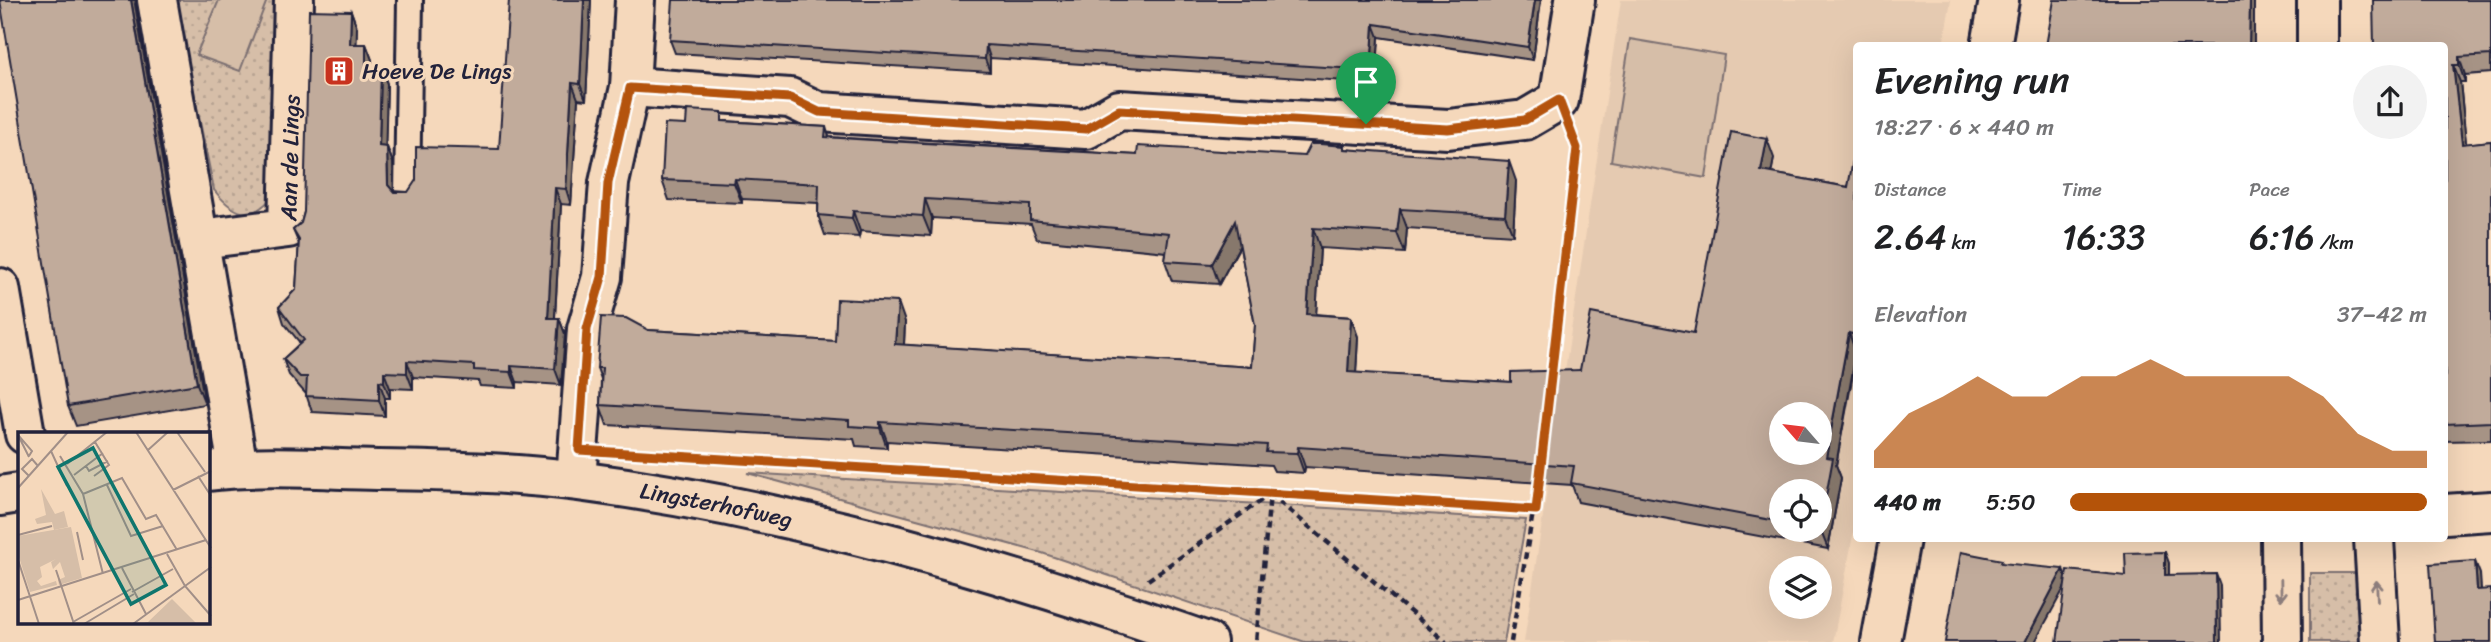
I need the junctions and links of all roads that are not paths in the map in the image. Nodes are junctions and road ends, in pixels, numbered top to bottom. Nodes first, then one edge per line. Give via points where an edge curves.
1 (157, 0) edge
2 (295, 0) edge
3 (410, 0) edge
4 (635, 0) edge
5 (1575, 0) edge
6 (1999, 0) edge
7 (2316, 0) edge
8 (1992, 42) edge
9 (2317, 42) edge
10 (630, 88) junction
11 (407, 195) edge
12 (200, 239) junction
13 (0, 288) edge
14 (25, 432) edge
15 (223, 469) edge
16 (576, 480) junction
17 (18, 493) edge
18 (0, 496) edge
19 (2491, 511) edge
20 (2448, 514) edge
21 (1899, 542) edge
22 (2281, 542) edge
23 (2374, 542) edge
24 (1207, 642) edge
25 (1881, 642) edge
26 (2283, 642) edge
27 (2380, 642) edge

1 - 12 street
2 - 12 street, Aan de Lings via 288,228
3 - 11 lane
4 - 10 street
5 - 10 street via 1559,100 1525,120 1448,129 1119,110 1086,129 819,112 790,98
6 - 8 street
7 - 9 street
10 - 16 street via 608,183 602,277 587,329
12 - 15 street
13 - 14 street
15 - 16 street, Lingsterhofweg via 411,471
16 - 24 street, Lingsterhofweg via 746,508 909,549
17 - 18 street
19 - 20 street
21 - 25 street
22 -> 26 street
27 -> 23 street

